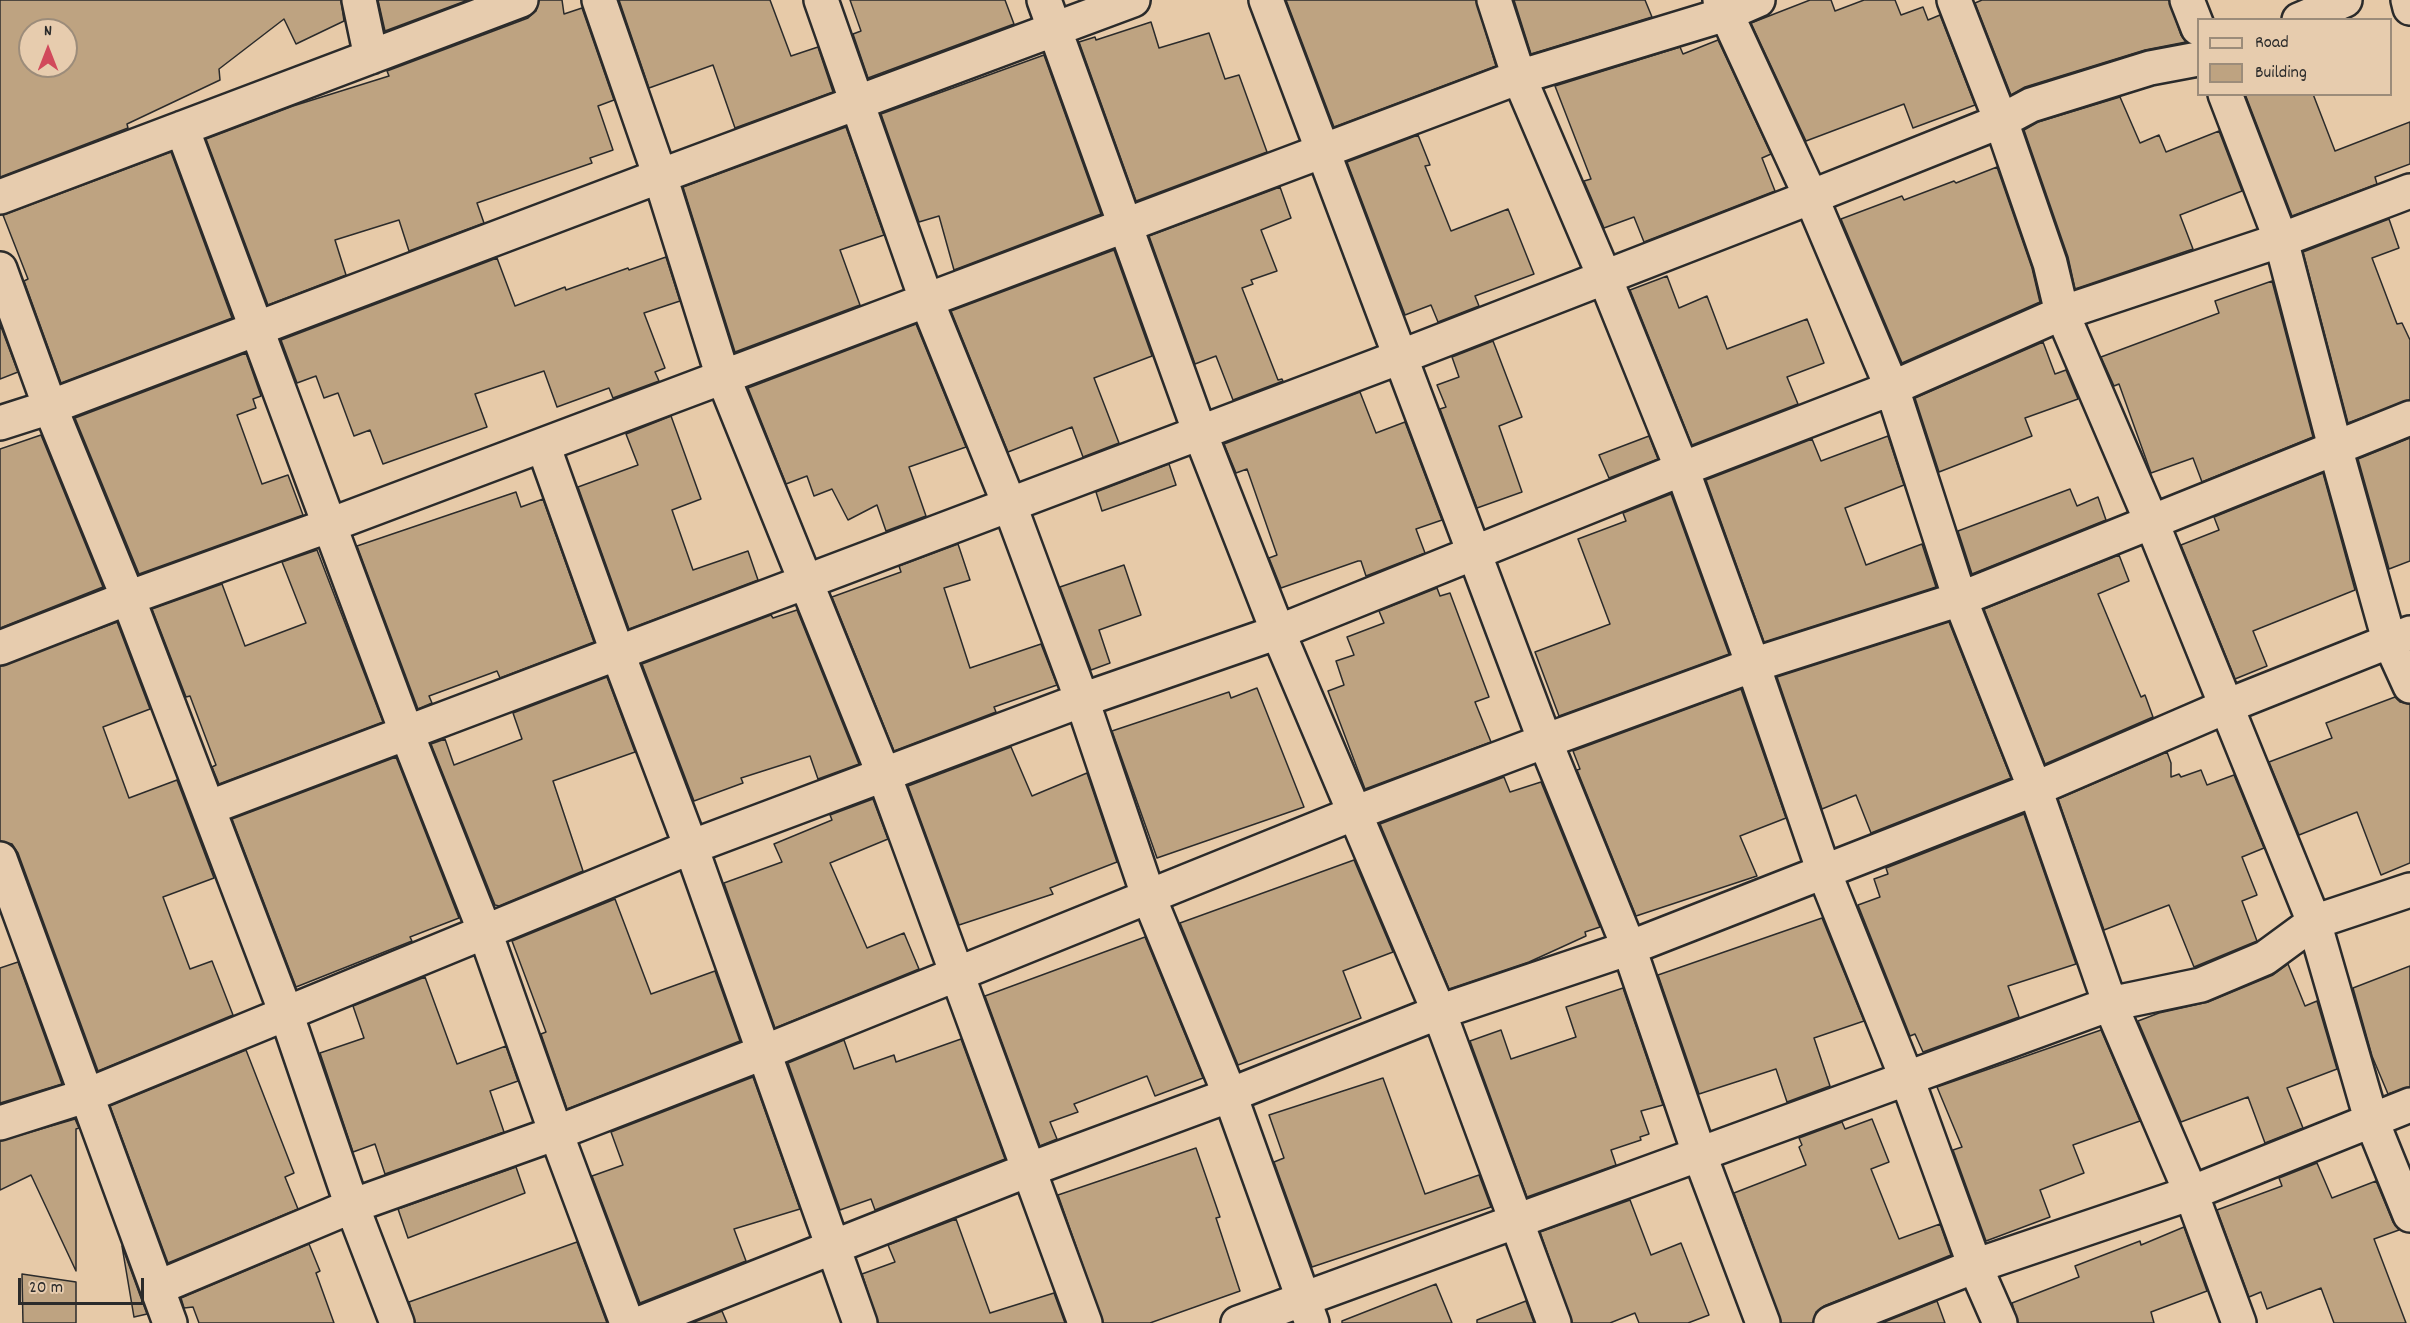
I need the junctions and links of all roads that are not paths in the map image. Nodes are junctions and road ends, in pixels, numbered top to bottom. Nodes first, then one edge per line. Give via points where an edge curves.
1 (359, 0) edge
2 (522, 0) edge
3 (599, 0) edge
4 (821, 0) edge
5 (1133, 0) edge
6 (1266, 0) edge
7 (1494, 0) edge
8 (1758, 0) edge
9 (1954, 0) edge
10 (2187, 0) edge
11 (2345, 0) edge
12 (2408, 0) edge
13 (1723, 7) edge
14 (2410, 8) edge
15 (1049, 15) edge
16 (2304, 18) edge
17 (2197, 23) edge
18 (371, 57) junction
19 (2197, 59) edge
20 (1519, 78) junction
21 (2226, 96) edge
22 (858, 103) junction
23 (2001, 121) junction
24 (182, 128) junction
25 (1323, 151) junction
26 (660, 176) junction
27 (2410, 191) edge
28 (0, 197) edge
29 (1811, 197) junction
30 (1125, 226) junction
31 (2281, 240) junction
32 (0, 270) edge
33 (1605, 278) junction
34 (926, 299) junction
35 (2062, 313) junction
36 (257, 328) junction
37 (1400, 357) junction
38 (723, 377) junction
39 (1892, 388) junction
40 (50, 407) junction
41 (2410, 418) edge
42 (0, 423) edge
43 (1200, 433) junction
44 (543, 445) junction
45 (2335, 447) junction
46 (1682, 469) junction
47 (1010, 506) junction
48 (2152, 523) junction
49 (330, 525) junction
50 (1473, 552) junction
51 (806, 583) junction
52 (128, 598) junction
53 (1960, 599) junction
54 (1278, 632) junction
55 (2400, 636) edge
56 (0, 648) edge
57 (618, 654) junction
58 (1753, 665) junction
59 (2410, 686) edge
60 (1082, 700) junction
61 (2227, 706) junction
62 (408, 734) junction
63 (1545, 741) junction
64 (884, 775) junction
65 (2035, 789) junction
66 (208, 808) junction
67 (1355, 813) junction
68 (691, 847) junction
69 (0, 859) edge
70 (1824, 872) junction
71 (2410, 890) edge
72 (1148, 896) junction
73 (2314, 922) junction
74 (485, 932) junction
75 (1629, 948) junction
76 (956, 975) junction
77 (2110, 1004) junction
78 (1439, 1012) junction
79 (286, 1013) junction
80 (762, 1053) junction
81 (1907, 1079) junction
82 (88, 1095) junction
83 (1230, 1095) junction
84 (2410, 1105) edge
85 (2371, 1119) junction
86 (0, 1123) edge
87 (556, 1132) junction
88 (1699, 1153) junction
89 (1028, 1170) junction
90 (2191, 1192) junction
91 (352, 1206) junction
92 (2410, 1215) edge
93 (1517, 1220) junction
94 (833, 1247) junction
95 (1975, 1266) junction
96 (157, 1288) junction
97 (1307, 1311) edge
98 (170, 1323) edge
99 (397, 1323) edge
100 (627, 1323) edge
101 (641, 1323) edge
102 (860, 1323) edge
103 (1085, 1323) edge
104 (1238, 1323) edge
105 (1554, 1323) edge
106 (1762, 1323) edge
107 (1831, 1323) edge
108 (2000, 1323) edge
109 (2239, 1323) edge

1 - 18 street
2 - 18 street
3 - 26 street
4 - 22 street
5 - 15 street
6 - 25 street
7 - 20 street
8 - 13 street
9 - 23 street
10 - 17 street
11 - 16 street
12 - 14 street
13 - 20 street
13 - 29 street
15 - 22 street
15 - 30 street
18 - 24 street
19 - 23 street via 2150,68 2091,86 2031,105
20 - 25 street
20 - 33 street
21 - 31 street
22 - 26 street
22 - 34 street
23 - 29 street
23 - 35 street via 2050,263
24 - 28 street
24 - 36 street
25 - 30 street
25 - 37 street
26 - 36 street
26 - 38 street
27 - 31 street
29 - 33 street
29 - 39 street
30 - 34 street
30 - 43 street
31 - 35 street
31 - 45 street
32 - 40 street
33 - 37 street
33 - 46 street
34 - 38 street
34 - 47 street
35 - 39 street
35 - 48 street
36 - 40 street
36 - 49 street
37 - 43 street
37 - 50 street
38 - 44 street
38 - 51 street
39 - 46 street
39 - 53 street
40 - 42 street
40 - 52 street
41 - 45 street
43 - 47 street
43 - 54 street
44 - 49 street
44 - 57 street
45 - 48 street
45 - 55 street
46 - 50 street
46 - 58 street
47 - 51 street
47 - 60 street
48 - 53 street
48 - 61 street
49 - 52 street
49 - 62 street
50 - 54 street
50 - 63 street
51 - 57 street
51 - 64 street
52 - 56 street
52 - 66 street
53 - 58 street
53 - 65 street
54 - 60 street
54 - 67 street
55 - 59 street
55 - 61 street
57 - 62 street
57 - 68 street
58 - 63 street
58 - 70 street
60 - 64 street
60 - 72 street
61 - 65 street
61 - 73 street
62 - 66 street
62 - 74 street
63 - 67 street
63 - 75 street
64 - 68 street
64 - 76 street
65 - 70 street
65 - 77 street
66 - 79 street
67 - 72 street
67 - 78 street
68 - 74 street
68 - 80 street
69 - 82 street
70 - 75 street
70 - 81 street
71 - 73 street
72 - 76 street
72 - 83 street
73 - 77 street via 2265,958 2201,986
73 - 85 street
74 - 79 street
74 - 87 street
75 - 78 street
75 - 88 street
76 - 80 street
76 - 89 street
77 - 81 street
77 - 90 street
78 - 83 street
78 - 93 street
79 - 82 street
79 - 91 street
80 - 87 street
80 - 94 street
81 - 88 street
81 - 95 street
82 - 86 street
82 - 96 street
83 - 89 street
83 - 97 street
84 - 85 street
85 - 90 street
85 - 92 street
87 - 91 street
87 - 100 street
88 - 93 street
88 - 106 street
89 - 94 street
89 - 103 street
90 - 95 street
90 - 109 street
91 - 96 street
91 - 99 street
93 - 97 street
93 - 105 street
94 - 101 street
94 - 102 street
95 - 107 street
95 - 108 street
96 - 98 street
97 - 104 street

